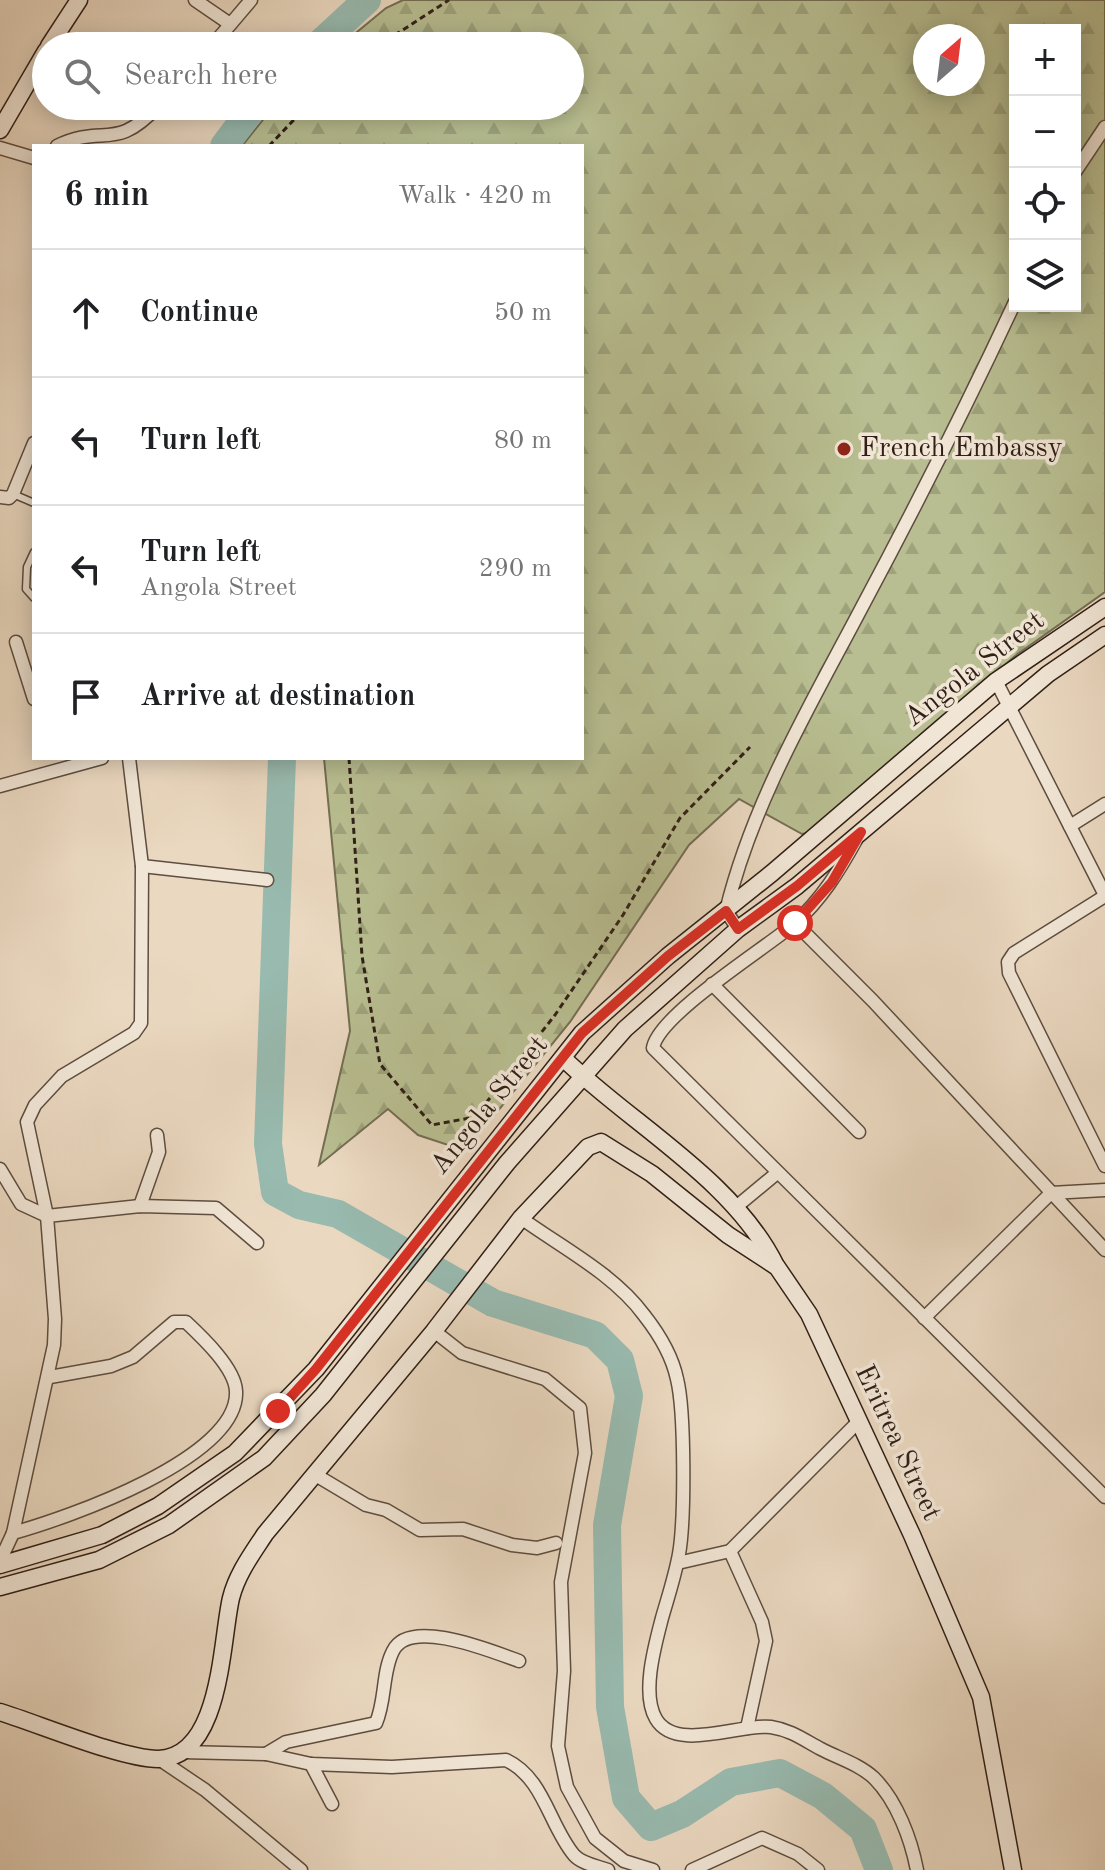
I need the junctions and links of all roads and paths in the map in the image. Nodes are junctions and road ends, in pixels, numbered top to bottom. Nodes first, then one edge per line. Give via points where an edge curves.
1 (79, 0) edge
2 (195, 0) edge
3 (251, 0) edge
4 (449, 0) edge
5 (230, 24) junction
6 (58, 32) edge
7 (223, 32) edge
8 (400, 32) edge
9 (32, 75) edge
10 (142, 120) edge
11 (294, 120) edge
12 (1105, 127) edge
13 (0, 130) edge
14 (62, 144) edge
15 (271, 144) edge
16 (0, 148) edge
17 (32, 157) edge
18 (1078, 168) edge
19 (1010, 312) edge
20 (32, 447) edge
21 (6, 495) edge
22 (32, 502) edge
23 (32, 556) edge
24 (32, 596) edge
25 (1105, 607) edge
26 (1105, 635) edge
27 (16, 642) dead end
28 (996, 681) junction
29 (32, 693) edge
30 (1011, 705) junction
31 (750, 747) dead end
32 (83, 760) edge
33 (129, 760) edge
34 (349, 760) edge
35 (54, 763) edge
36 (0, 786) edge
37 (1105, 804) edge
38 (1070, 826) junction
39 (861, 832) junction
40 (142, 866) junction
41 (267, 880) dead end
42 (1105, 896) edge
43 (726, 911) junction
44 (795, 923) junction
45 (738, 929) junction
46 (712, 984) junction
47 (563, 1058) junction
48 (583, 1078) junction
49 (859, 1132) dead end
50 (157, 1135) dead end
51 (1105, 1166) edge
52 (0, 1169) edge
53 (777, 1173) junction
54 (1105, 1190) edge
55 (1051, 1193) junction
56 (140, 1206) junction
57 (736, 1207) junction
58 (47, 1216) junction
59 (521, 1218) junction
60 (257, 1243) dead end
61 (1105, 1250) edge
62 (777, 1267) junction
63 (924, 1318) junction
64 (434, 1331) junction
65 (50, 1377) junction
66 (859, 1421) junction
67 (314, 1474) junction
68 (1105, 1497) edge
69 (13, 1533) junction
70 (556, 1543) dead end
71 (730, 1551) junction
72 (682, 1562) dead end
73 (0, 1563) edge
74 (0, 1587) edge
75 (519, 1661) dead end
76 (0, 1712) edge
77 (747, 1728) junction
78 (182, 1752) junction
79 (266, 1754) junction
80 (159, 1759) junction
81 (311, 1764) junction
82 (332, 1804) dead end
83 (301, 1870) edge
84 (608, 1870) edge
85 (653, 1870) edge
86 (692, 1870) edge
87 (818, 1870) edge
88 (917, 1870) edge
89 (1013, 1870) edge

1 - 6 main road
2 - 5 street
3 - 5 street
4 - 8 path
5 - 7 street
9 - 13 main road
10 - 14 street via 128,133 85,135
11 - 15 path
12 - 18 street
16 - 17 street
19 - 43 street via 934,473 767,785 738,861
20 - 21 street
21 - 22 lane
23 - 24 lane via 26,589
25 - 28 main road, Angola Street
26 - 30 main road
27 - 29 street
28 - 30 street
28 - 43 main road, Angola Street
30 - 38 street
30 - 39 main road
31 - 34 path via 680,818 615,928 475,1117 432,1125 380,1064 362,956
32 - 35 street
33 - 40 street
35 - 36 street
37 - 38 street
38 - 42 street
39 - 44 street via 832,882
39 - 45 main road
40 - 41 street
40 - 58 street via 141,1023 134,1033 62,1076 27,1122
42 - 51 street via 1014,953 1008,962
43 - 45 street
43 - 47 main road, Angola Street via 620,997
44 - 46 street
44 - 55 street
45 - 48 main road via 625,1029
46 - 49 street
46 - 53 street via 659,1034 653,1048
47 - 48 main road
47 - 73 main road, Angola Street via 316,1369 235,1453 158,1506 102,1535
48 - 57 main road
48 - 74 main road via 507,1163 385,1321 264,1458 169,1525 99,1560
50 - 56 street via 159,1152
52 - 58 street via 21,1204
53 - 57 street
53 - 63 street
54 - 55 street
55 - 61 street
55 - 63 street
56 - 58 street
56 - 60 street via 216,1208
57 - 62 main road
58 - 65 street via 55,1319
59 - 62 main road, Eritrea Street via 588,1147 601,1142
59 - 64 main road
59 - 77 street via 614,1284 643,1312 666,1346 678,1380 680,1553 656,1639 650,1704 662,1727 677,1733 709,1736
62 - 66 main road, Eritrea Street via 809,1314
63 - 68 street
64 - 67 main road
64 - 85 street via 462,1353 545,1379 580,1408 585,1453 561,1582 564,1671 558,1746 567,1787 595,1838 624,1861
65 - 69 street
65 - 69 street via 111,1366 133,1357 174,1322 186,1322 211,1344 236,1386 236,1404 229,1421 198,1450 140,1486 63,1519
66 - 71 street
66 - 89 main road, Eritrea Street via 981,1697
67 - 70 street via 420,1530 463,1529 537,1548
67 - 78 main road via 242,1568 207,1719
69 - 73 street
71 - 72 street
71 - 77 street via 766,1641
75 - 79 street via 414,1633 392,1651 376,1723 286,1742
76 - 80 main road
77 - 88 street via 793,1732 873,1778 893,1804
78 - 79 street
78 - 80 main road
79 - 81 street
80 - 83 street
81 - 82 street
81 - 84 street via 392,1767 506,1760 519,1766 544,1800 575,1856
86 - 87 street via 762,1838

